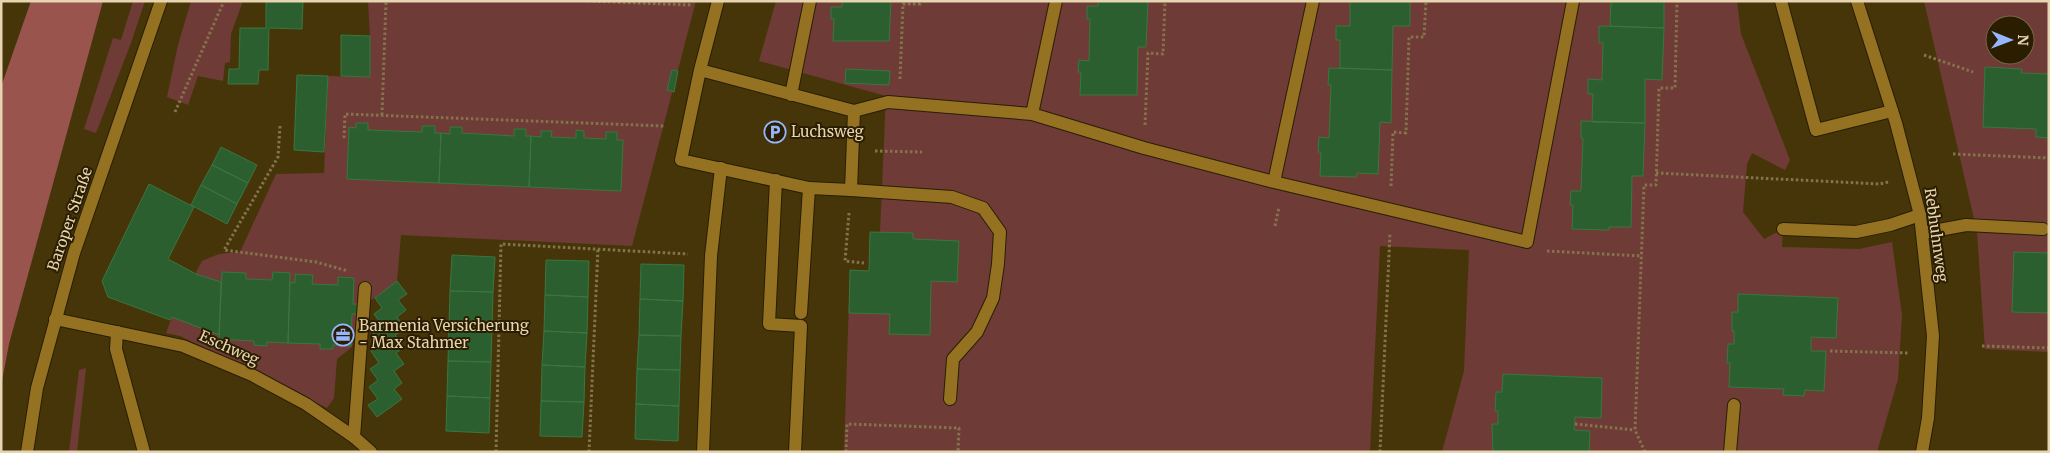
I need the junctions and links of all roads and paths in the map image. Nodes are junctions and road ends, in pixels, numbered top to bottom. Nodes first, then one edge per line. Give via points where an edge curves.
1 (161, 1) edge
2 (224, 1) edge
3 (386, 1) edge
4 (588, 1) edge
5 (718, 1) edge
6 (810, 1) edge
7 (920, 1) edge
8 (1056, 1) edge
9 (1165, 1) edge
10 (1313, 1) edge
11 (1426, 1) edge
12 (1573, 1) edge
13 (1677, 1) edge
14 (1781, 1) edge
15 (1858, 1) edge
16 (712, 26) junction
17 (1924, 55) dead end
18 (700, 70) junction
19 (1973, 72) dead end
20 (791, 95) junction
21 (900, 103) junction
22 (692, 107) junction
23 (854, 111) junction
24 (1892, 111) junction
25 (175, 112) dead end
26 (1032, 114) junction
27 (382, 115) junction
28 (280, 126) dead end
29 (344, 138) dead end
30 (1144, 148) junction
31 (852, 150) junction
32 (922, 152) dead end
33 (1953, 154) dead end
34 (2049, 158) edge
35 (721, 168) junction
36 (1656, 173) junction
37 (1911, 178) junction
38 (776, 180) junction
39 (1274, 182) junction
40 (809, 188) junction
41 (850, 190) junction
42 (1390, 211) junction
43 (1920, 215) junction
44 (1783, 229) dead end
45 (2043, 229) dead end
46 (1923, 233) junction
47 (1527, 242) junction
48 (598, 248) junction
49 (711, 256) junction
50 (1642, 256) junction
51 (864, 263) dead end
52 (365, 288) joint
53 (802, 313) dead end
54 (55, 319) junction
55 (117, 332) junction
56 (1982, 346) dead end
57 (2049, 348) edge
58 (1830, 351) dead end
59 (1918, 354) dead end
60 (950, 399) dead end
61 (1734, 406) dead end
62 (1574, 424) dead end
63 (1635, 430) junction
64 (354, 436) junction
65 (27, 452) edge
66 (144, 452) edge
67 (372, 452) edge
68 (496, 452) edge
69 (588, 452) edge
70 (703, 452) edge
71 (795, 452) edge
72 (846, 452) edge
73 (958, 452) edge
74 (1380, 452) edge
75 (1646, 452) edge
76 (1730, 452) edge
77 (1922, 452) edge

1 - 54 street, Baroper Straße via 74,253
2 - 25 path
3 - 27 path
4 - 16 path via 701,5
5 - 16 street
6 - 20 street
7 - 21 path via 920,4 903,4
8 - 26 street
9 - 30 path via 1163,54 1148,53
10 - 39 street
11 - 42 path via 1424,37 1409,37 1406,133 1393,132
12 - 47 street
13 - 36 path via 1675,88 1659,88
14 - 24 street via 1816,130
15 - 24 street, Rebhuhnweg
16 - 18 street
17 - 19 path
18 - 20 street
18 - 22 street
20 - 23 street
21 - 23 street via 888,102
21 - 26 street
22 - 27 path via 675,109 670,126
22 - 35 street via 681,160
23 - 31 street
24 - 37 street, Rebhuhnweg
26 - 30 street
27 - 29 path via 345,114
28 - 52 path via 278,157 224,250 316,262 360,274
30 - 39 street
31 - 32 path
31 - 41 street
33 - 34 path
35 - 38 street
35 - 49 street
36 - 37 path via 1880,184
36 - 50 path via 1656,185 1644,185
37 - 43 street, Rebhuhnweg
38 - 40 street
38 - 71 street via 769,324 801,326
39 - 42 street
40 - 41 street
40 - 53 street
41 - 51 path via 845,261
41 - 60 street via 952,197 983,208 1000,232 993,298 977,332 953,359
42 - 47 street
42 - 74 path
43 - 44 street via 1856,232
43 - 46 street, Rebhuhnweg
45 - 46 street via 1966,225
46 - 77 street, Rebhuhnweg via 1933,336 1928,418
47 - 50 path via 1543,251
48 - 49 path
48 - 68 path via 502,244
48 - 69 path
49 - 70 street
50 - 63 path
52 - 64 street
54 - 55 street, Eschweg
54 - 65 street, Baroper Straße via 37,388
55 - 64 street, Eschweg via 183,346 252,375 306,404
55 - 66 street via 116,349
56 - 57 path
58 - 59 path
61 - 76 street
62 - 63 path
63 - 75 path
64 - 67 street, Eschweg
72 - 73 path via 847,424 959,428

